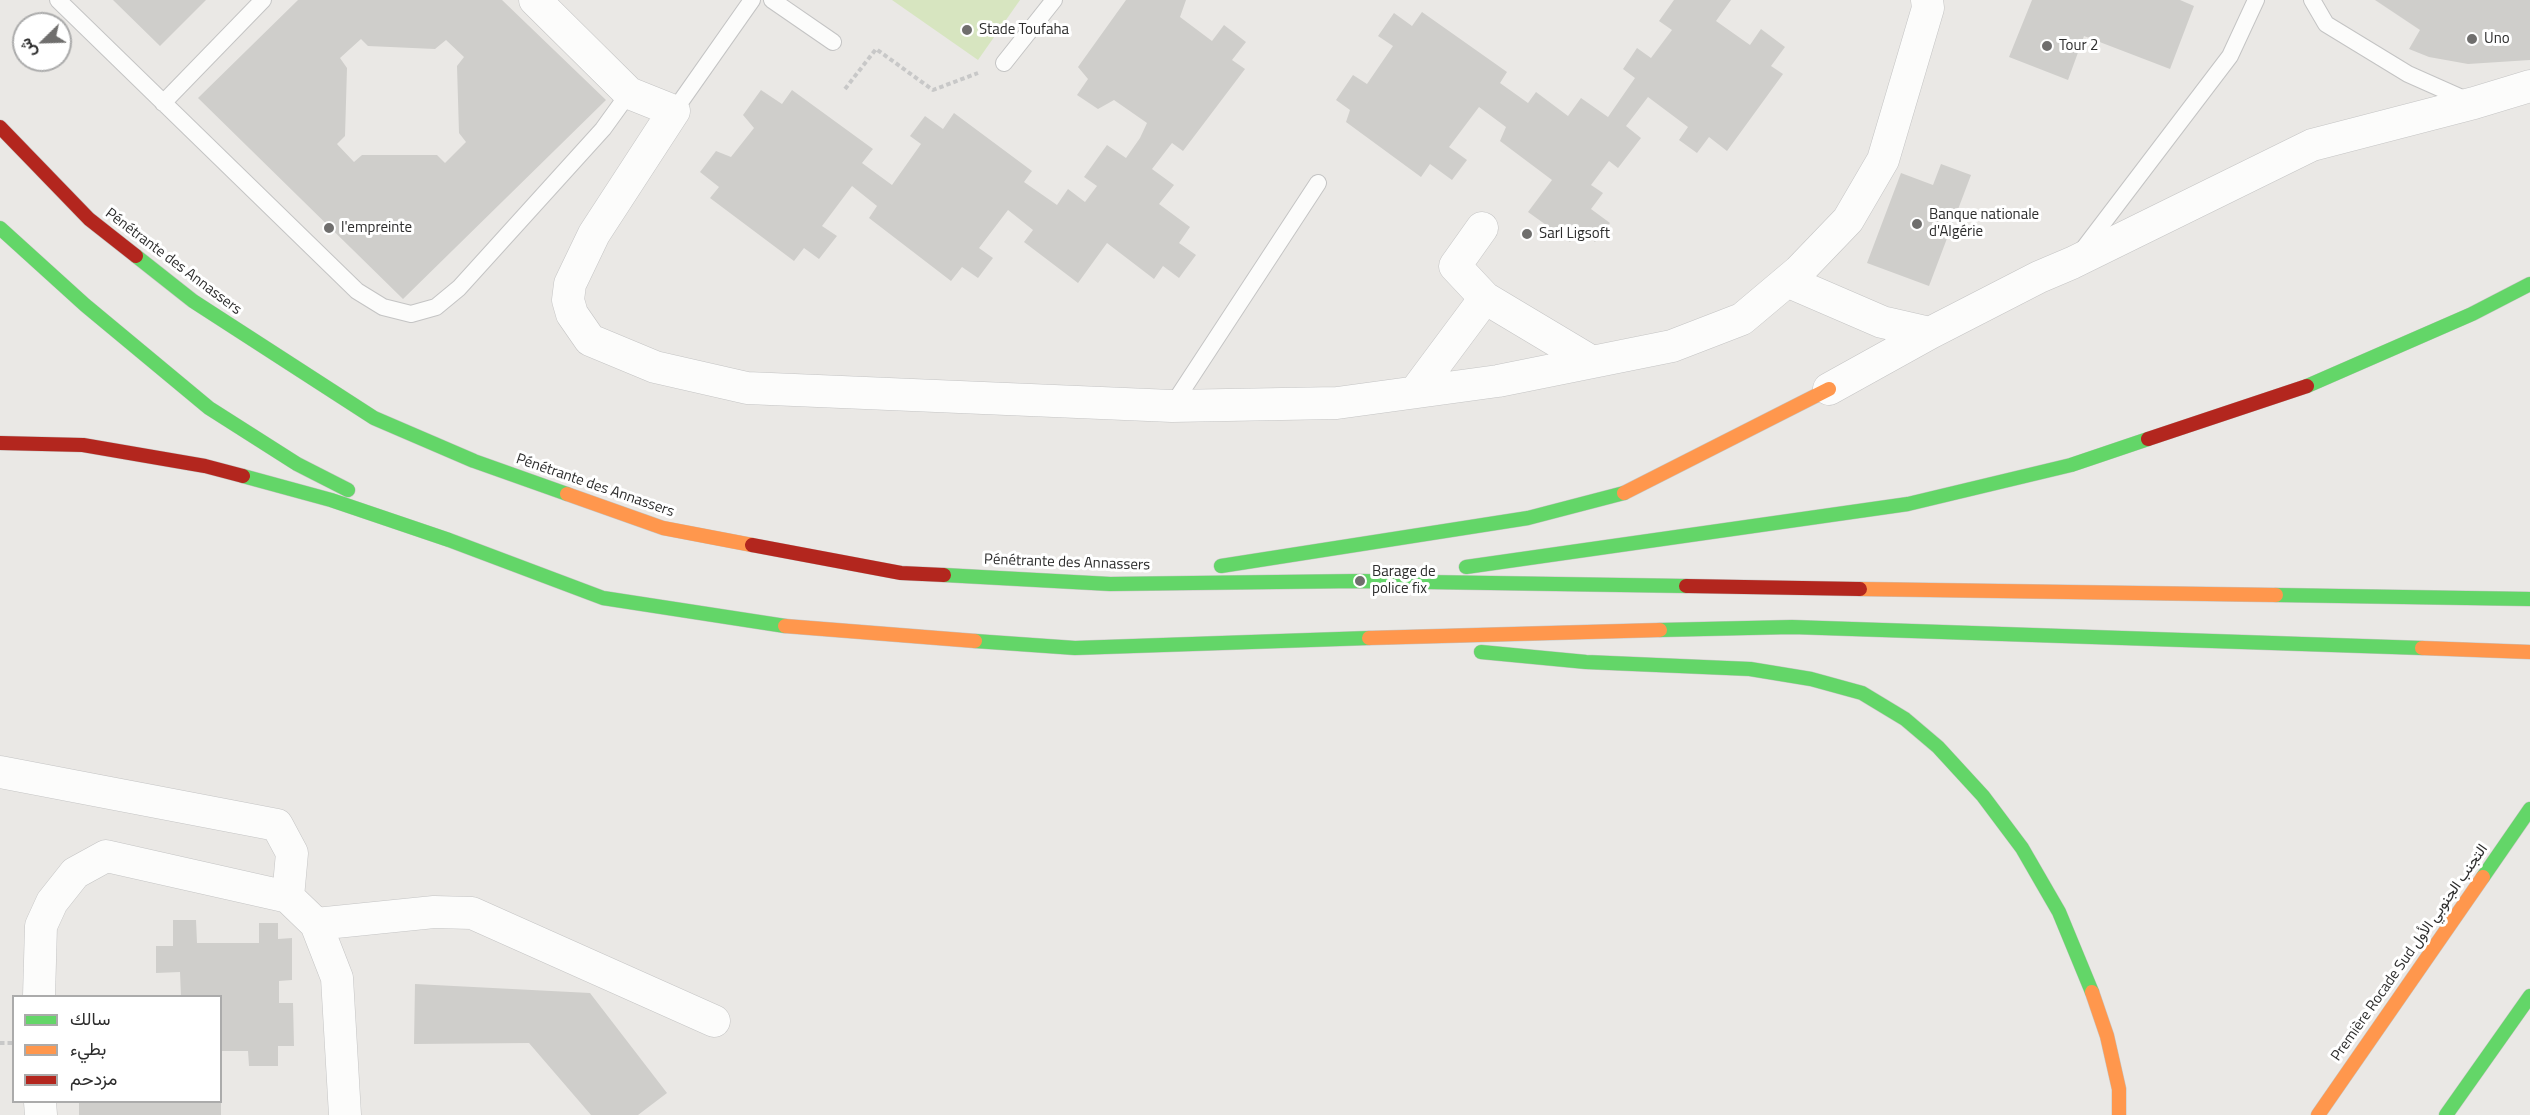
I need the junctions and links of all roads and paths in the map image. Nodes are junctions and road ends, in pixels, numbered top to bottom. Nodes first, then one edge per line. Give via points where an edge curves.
1 (58, 0) edge
2 (263, 0) edge
3 (535, 0) edge
4 (752, 0) edge
5 (772, 0) edge
6 (1054, 0) edge
7 (1927, 0) edge
8 (2256, 0) edge
9 (2313, 0) edge
10 (833, 42) dead end
11 (1004, 63) joint
12 (2530, 86) edge
13 (845, 89) dead end
14 (629, 93) junction
15 (163, 103) junction
16 (2474, 103) junction
17 (674, 111) junction
18 (0, 127) edge
19 (1318, 183) dead end
20 (0, 228) edge
21 (1482, 228) dead end
22 (2072, 263) junction
23 (1787, 281) junction
24 (2530, 284) edge
25 (1485, 298) junction
26 (1930, 333) junction
27 (1592, 362) junction
28 (1830, 388) joint
29 (1415, 392) junction
30 (1172, 406) junction
31 (0, 443) edge
32 (449, 540) junction
33 (1360, 581) junction
34 (1110, 584) junction
35 (2526, 599) edge
36 (1419, 636) junction
37 (2530, 652) edge
38 (0, 772) edge
39 (2530, 809) edge
40 (288, 897) junction
41 (316, 924) junction
42 (39, 995) edge
43 (2530, 996) edge
44 (714, 1021) dead end
45 (345, 1115) edge
46 (2119, 1115) edge
47 (2318, 1115) edge
48 (2446, 1115) edge

1 - 15 lane
2 - 15 lane
3 - 14 street
4 - 17 lane
5 - 10 lane
6 - 11 lane
7 - 23 street via 1928,8 1883,160 1848,220
8 - 22 lane via 2230,56
9 - 16 lane via 2326,24 2408,74
11 - 13 path via 933,90 876,50
12 - 16 street
14 - 15 lane via 603,129 459,288 436,307 411,314 383,307 357,291
14 - 17 street
16 - 22 street via 2312,145
17 - 30 street via 594,234 570,284 568,300 572,314 590,340 655,367 747,388
18 - 34 highway, Pénétrante des Annassers via 89,219 194,301 374,418 474,461 663,528 901,573
19 - 30 lane
20 - 32 highway via 209,408 297,464
21 - 25 street via 1455,266
22 - 26 street
23 - 26 street via 1882,322
23 - 27 street via 1742,319 1672,346
24 - 33 highway via 2319,382 2071,465 1908,504
25 - 27 street
25 - 29 street
26 - 28 street
27 - 29 street via 1498,381
28 - 34 highway via 1629,492 1528,518
29 - 30 street via 1337,403
31 - 32 highway via 83,445 205,466 331,500
32 - 36 highway via 603,598 803,629 1075,648
33 - 34 highway, Pénétrante des Annassers
33 - 35 highway
36 - 37 highway via 1792,627
36 - 46 highway via 1464,650 1505,655 1750,669 1862,693 1905,719 1938,747 1983,796 2022,848 2059,912 2087,975 2107,1036 2119,1089
38 - 40 street via 277,825 292,853
39 - 47 highway, Première Rocade Sud التجنب الجنوبي الأول
40 - 41 street
40 - 42 street via 106,856 75,873 52,902 41,926
41 - 44 street via 434,912 472,913
41 - 45 street via 337,978
43 - 48 highway

